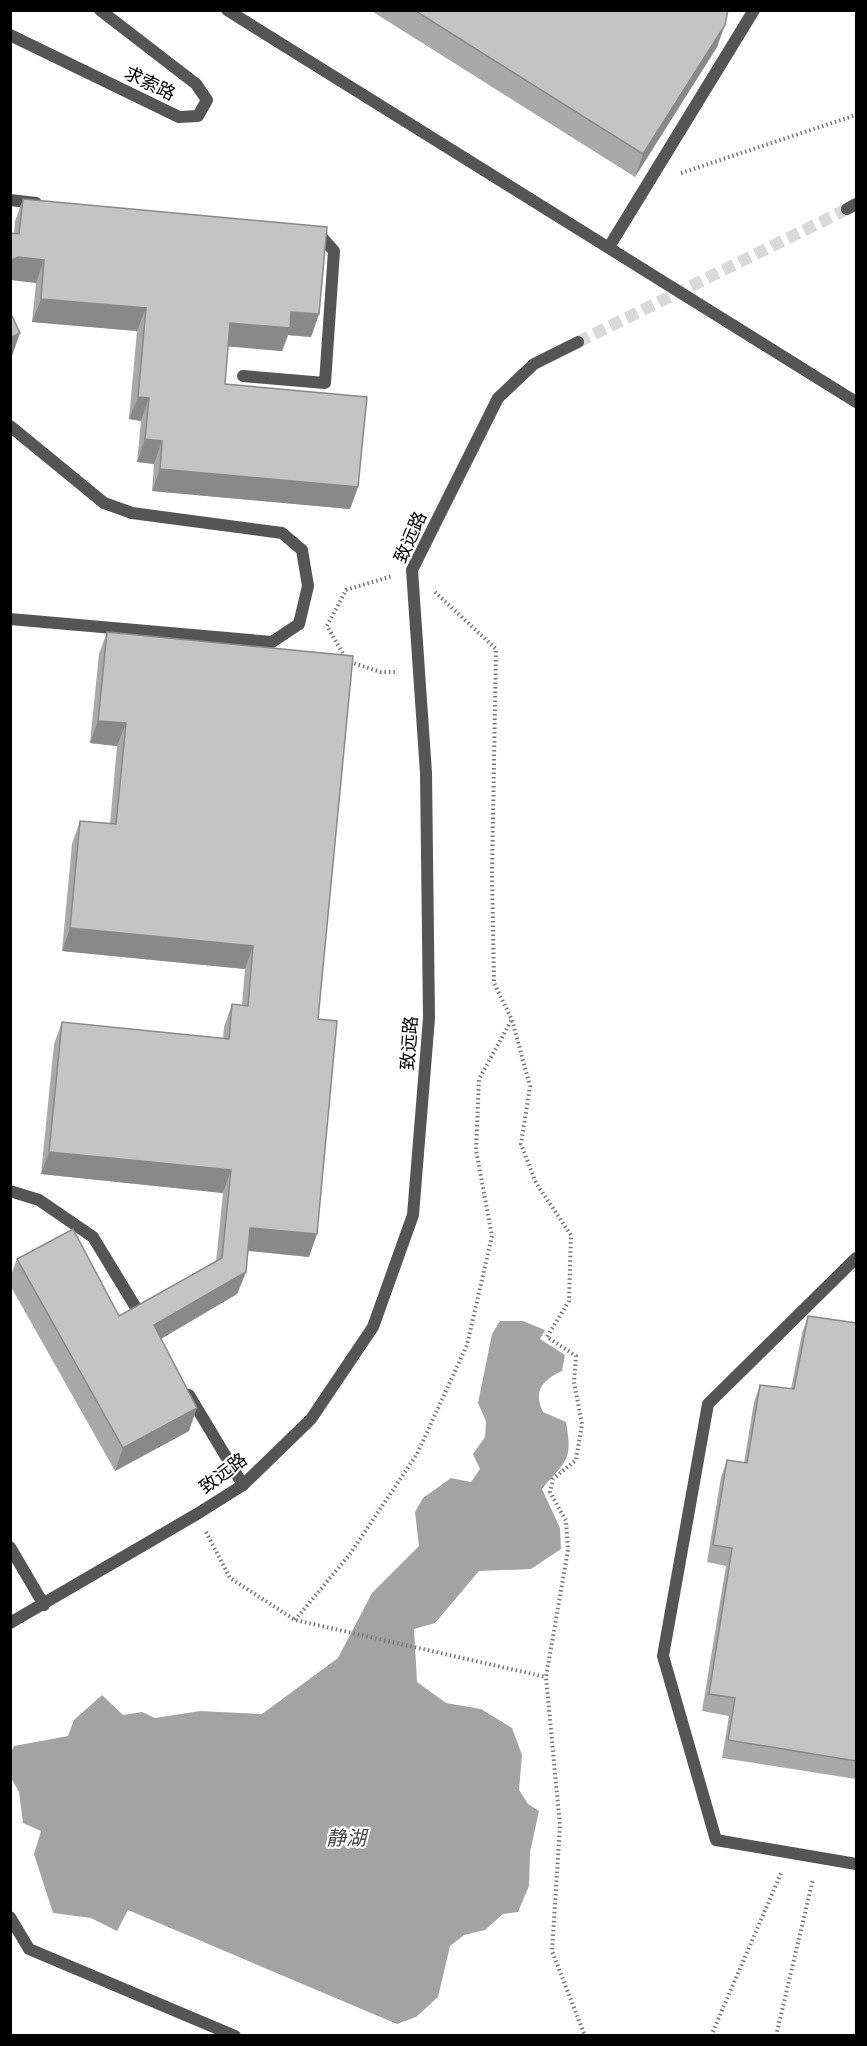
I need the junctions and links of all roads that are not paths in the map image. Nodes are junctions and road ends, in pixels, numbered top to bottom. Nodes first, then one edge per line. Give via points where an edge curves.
1 (100, 10) edge
2 (754, 10) edge
3 (233, 12) edge
4 (10, 35) edge
5 (10, 200) edge
6 (47, 204) edge
7 (299, 228) edge
8 (609, 247) junction
9 (578, 342) tunnel mouth
10 (243, 376) dead end
11 (856, 402) edge
12 (10, 426) edge
13 (10, 619) edge
14 (10, 1191) edge
15 (856, 1258) edge
16 (153, 1336) edge
17 (183, 1386) edge
18 (243, 1485) junction
19 (10, 1547) edge
20 (44, 1605) junction
21 (10, 1623) edge
22 (856, 1864) edge
23 (10, 1917) edge
24 (235, 2036) edge

1 - 4 street, 求索路 via 196,84 207,100 198,116 179,117
2 - 8 street
3 - 8 street
5 - 6 street
7 - 10 street via 318,233 334,251 325,383
8 - 11 street
9 - 18 street, 致远路 via 534,364 498,398 412,570 426,773 429,1018 413,1215 373,1327 310,1419
12 - 13 street via 104,503 132,513 282,533 302,550 308,586 299,624 272,642
14 - 16 street via 39,1200 93,1237
15 - 22 street via 708,1404 663,1656 716,1840
17 - 18 street
18 - 20 street, 致远路
19 - 20 street
20 - 21 street, 致远路
23 - 24 street via 29,1949

